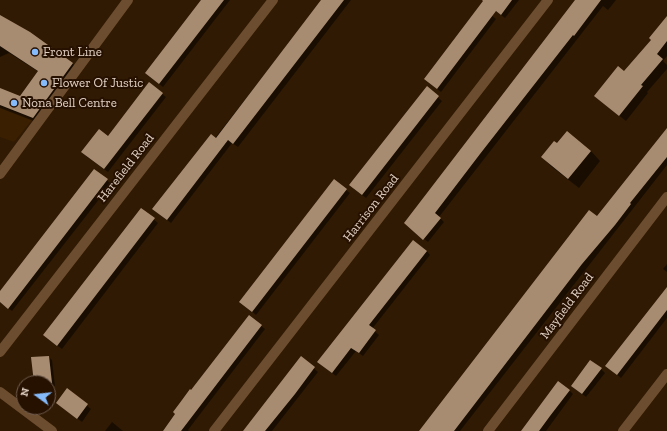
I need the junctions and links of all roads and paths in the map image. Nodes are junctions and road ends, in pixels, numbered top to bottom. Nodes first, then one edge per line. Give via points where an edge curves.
1 (128, 0) edge
2 (273, 0) edge
3 (548, 0) edge
4 (0, 174) edge
5 (667, 197) edge
6 (0, 352) edge
7 (667, 374) edge
8 (0, 392) edge
9 (52, 431) edge
10 (214, 431) edge
11 (488, 431) edge
12 (623, 431) edge

1 - 4 street
2 - 6 street, Harefield Road
3 - 10 street, Harrison Road
5 - 11 street, Mayfield Road
7 - 12 street
8 - 9 street

